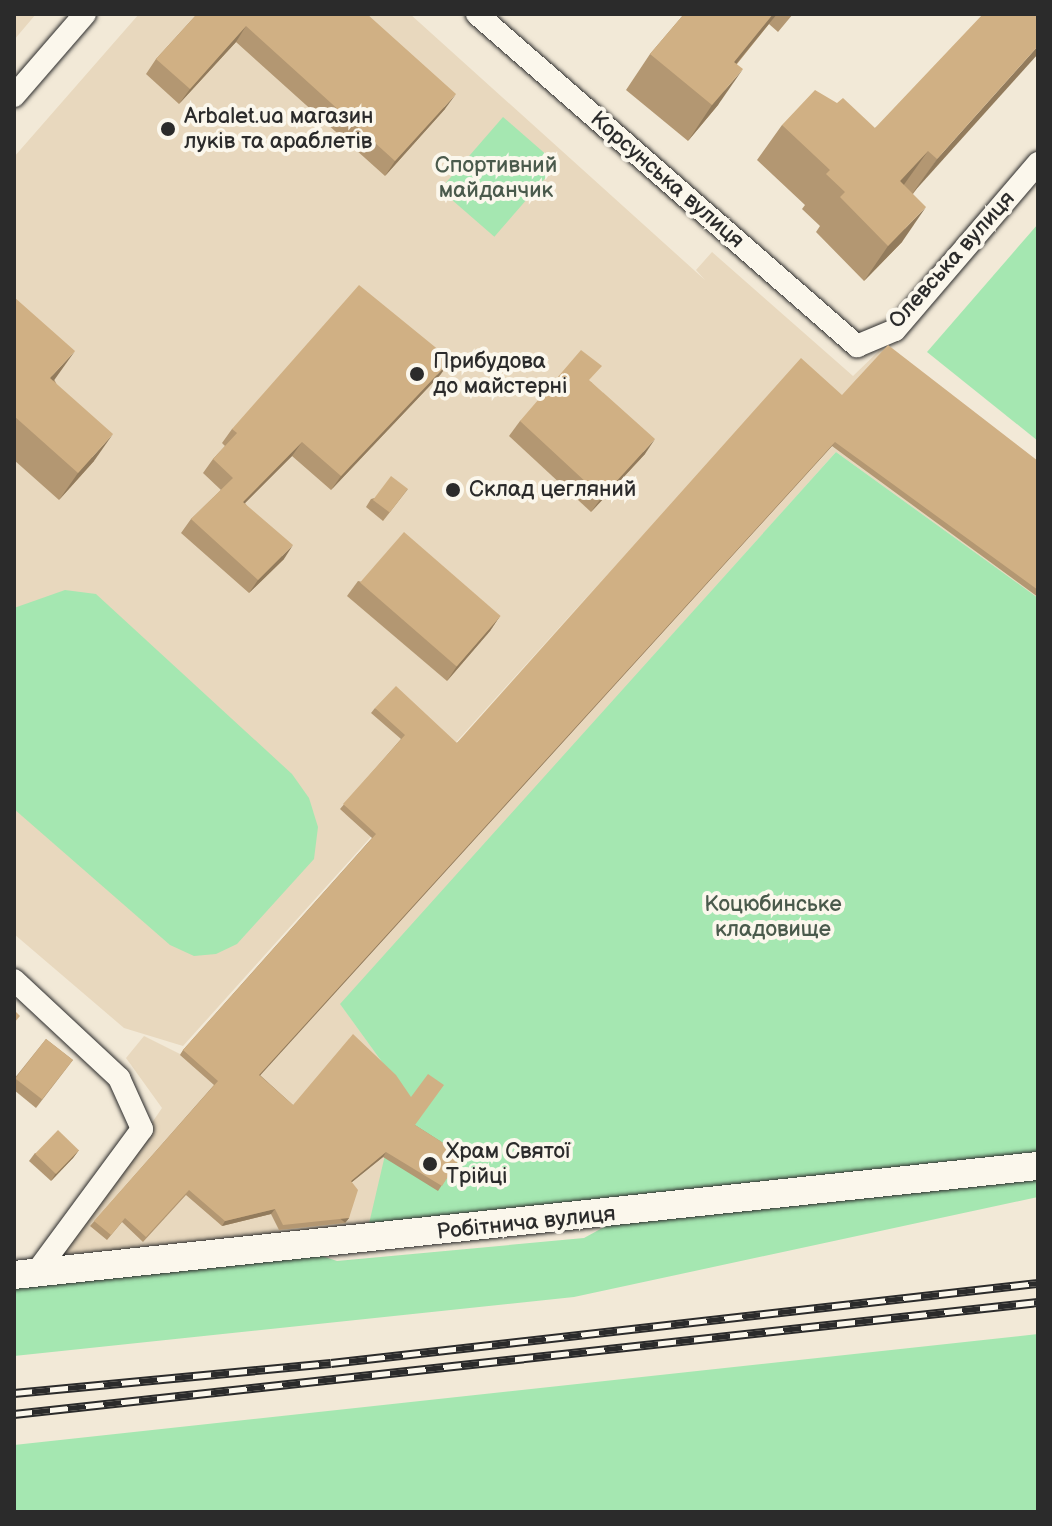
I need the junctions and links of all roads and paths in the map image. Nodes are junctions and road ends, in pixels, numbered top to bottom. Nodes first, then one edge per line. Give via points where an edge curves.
1 (85, 14) edge
2 (477, 14) edge
3 (14, 96) edge
4 (1038, 163) edge
5 (857, 346) joint
6 (14, 980) edge
7 (1038, 1166) edge
8 (25, 1274) edge

1 - 3 street
2 - 5 street, Корсунська вулиця
4 - 5 street, Олевська вулиця via 895,330
6 - 8 street via 119,1078 142,1129
7 - 8 street, Робітнича вулиця

